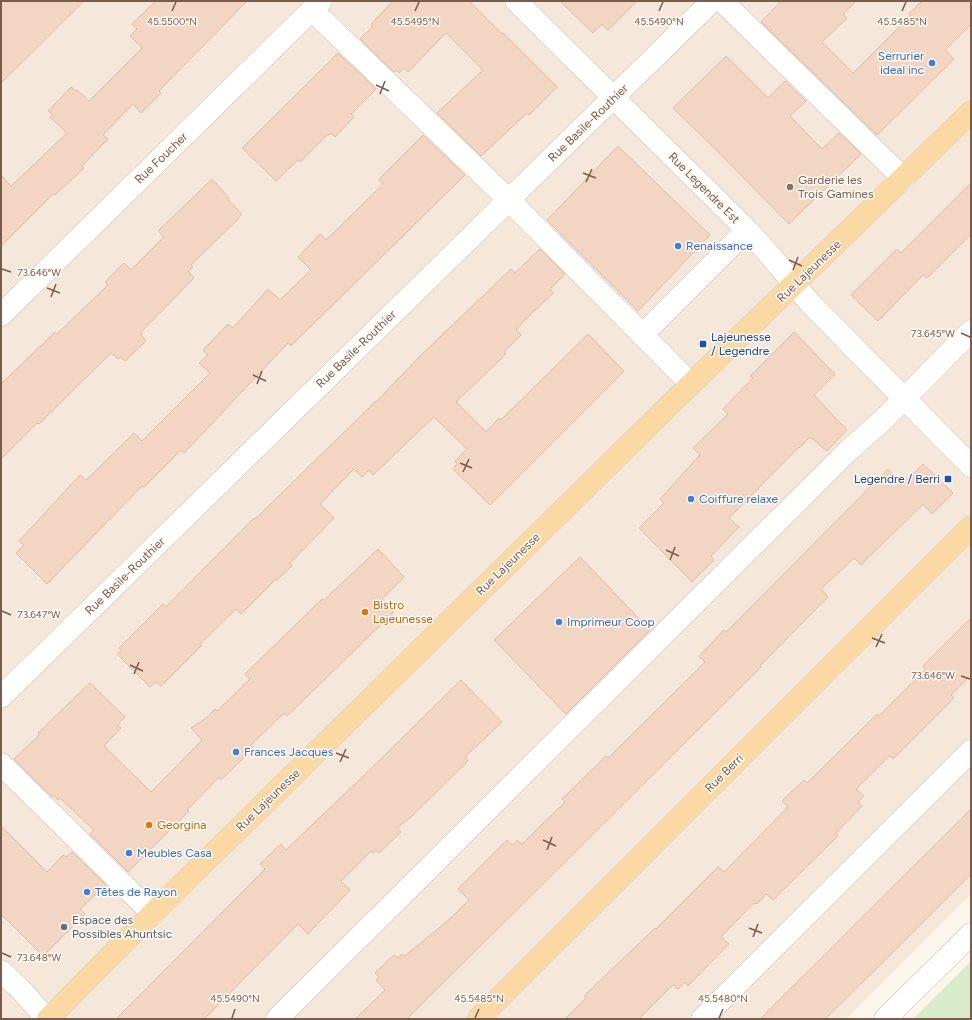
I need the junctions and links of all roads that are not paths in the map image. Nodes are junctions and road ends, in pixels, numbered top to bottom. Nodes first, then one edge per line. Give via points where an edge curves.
1 (516, 1) edge
2 (712, 1) edge
3 (722, 1) edge
4 (317, 5) edge
5 (614, 98) junction
6 (971, 112) edge
7 (904, 179) junction
8 (509, 200) junction
9 (747, 230) junction
10 (794, 285) junction
11 (1, 315) edge
12 (971, 331) edge
13 (642, 335) junction
14 (691, 384) junction
15 (904, 398) junction
16 (971, 466) edge
17 (971, 527) edge
18 (1, 698) edge
19 (971, 752) edge
20 (1, 764) edge
21 (153, 914) junction
22 (971, 934) edge
23 (1, 971) edge
24 (47, 1019) edge
25 (277, 1019) edge
26 (478, 1019) edge
27 (702, 1019) edge
28 (885, 1019) edge

1 - 5 street, Rue Legendre Est
2 - 5 street, Rue Basile-Routhier
3 - 7 street
4 - 8 street
4 - 11 street, Rue Foucher
5 - 8 street, Rue Basile-Routhier
5 - 9 street, Rue Legendre Est
6 - 7 main road, Rue Lajeunesse
7 - 10 main road, Rue Lajeunesse
8 - 13 street
8 - 18 street, Rue Basile-Routhier
9 - 10 street, Rue Legendre Est
9 - 13 street
10 - 14 main road, Rue Lajeunesse
10 - 15 street, Rue Legendre Est
12 - 15 street
13 - 14 street
14 - 21 main road, Rue Lajeunesse
15 - 16 street, Rue Legendre Est
15 - 25 street
17 - 26 main road, Rue Berri
19 - 27 street
20 - 21 street
21 - 24 main road, Rue Lajeunesse
22 - 28 street
23 - 24 street

